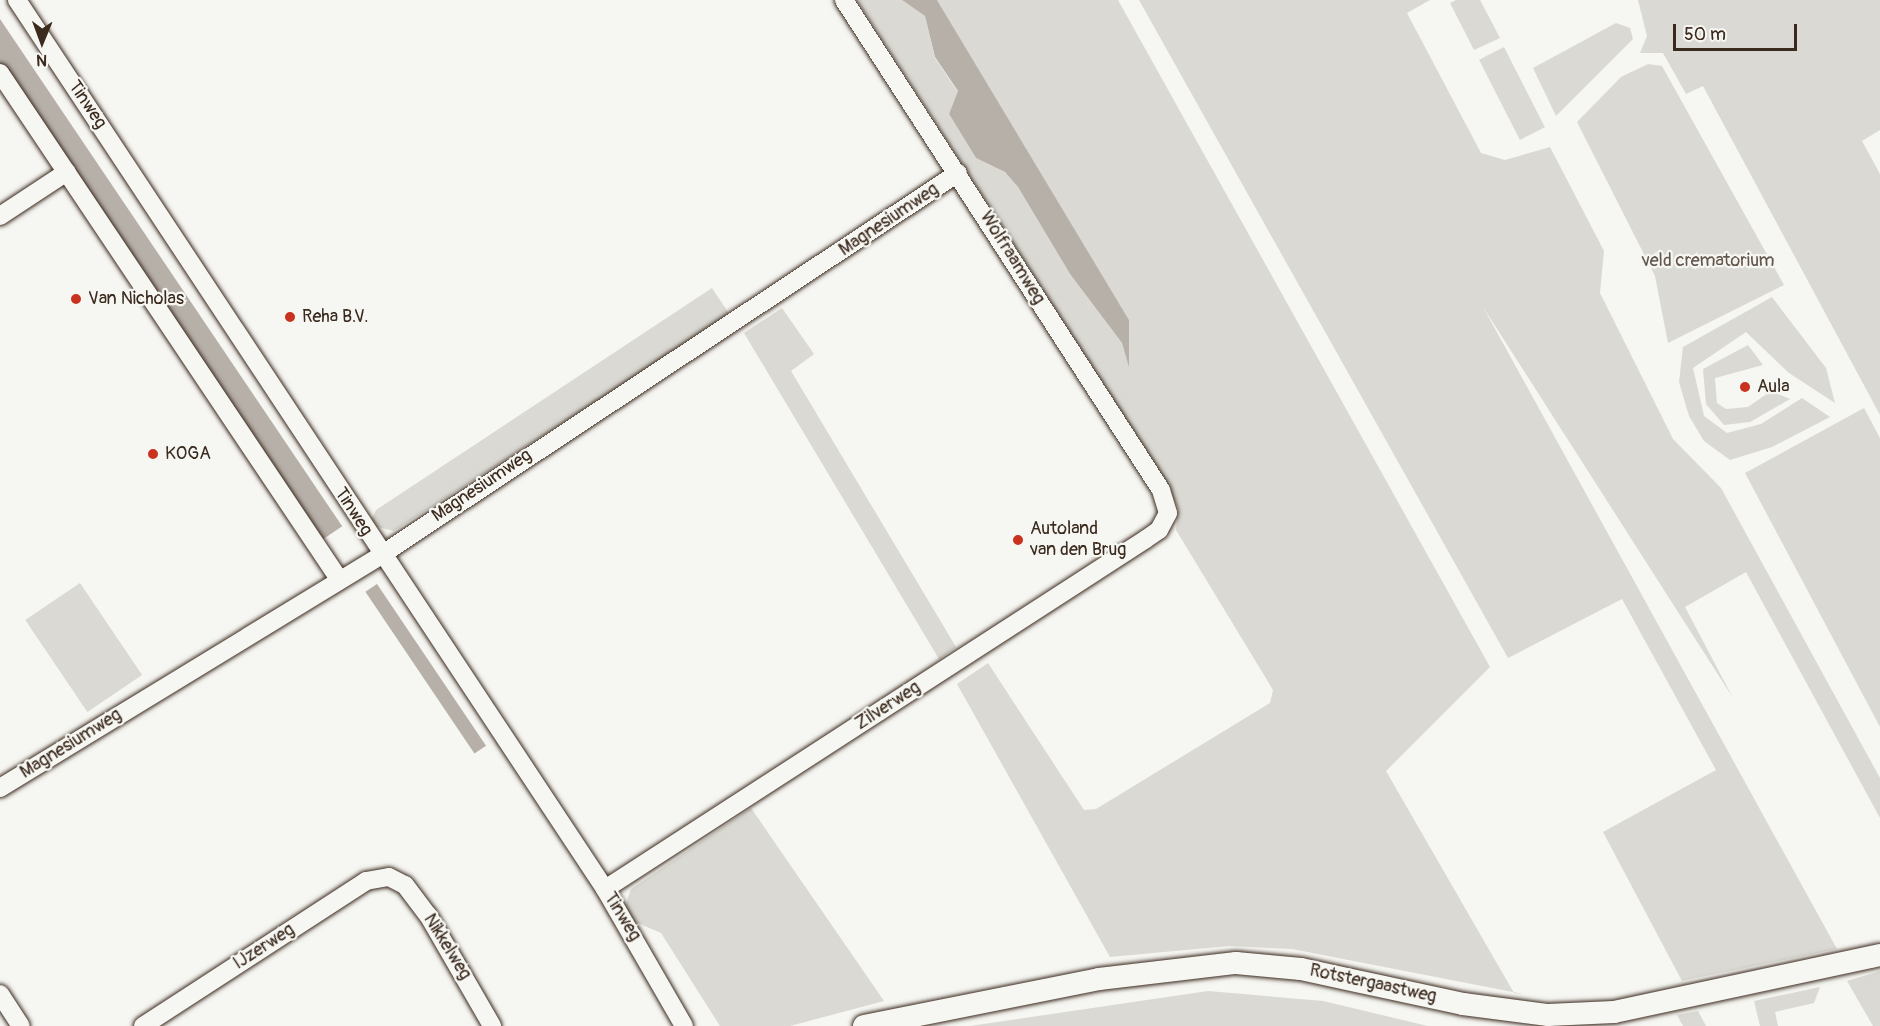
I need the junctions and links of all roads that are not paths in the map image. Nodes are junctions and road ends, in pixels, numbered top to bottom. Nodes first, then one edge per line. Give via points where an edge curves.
1 (17, 0) edge
2 (843, 0) edge
3 (0, 73) edge
4 (67, 172) junction
5 (958, 173) junction
6 (0, 216) edge
7 (1166, 520) joint
8 (381, 555) junction
9 (339, 579) junction
10 (0, 788) edge
11 (390, 878) joint
12 (605, 889) junction
13 (1880, 955) edge
14 (0, 994) edge
15 (21, 1026) edge
16 (143, 1026) edge
17 (492, 1026) edge
18 (684, 1026) edge
19 (864, 1026) edge

1 - 8 street, Tinweg
2 - 5 street, Wolfraamweg
3 - 4 street
4 - 6 street
4 - 9 street
5 - 7 street, Wolfraamweg via 1161,490
5 - 8 street, Magnesiumweg
7 - 12 street, Zilverweg via 1146,540
8 - 9 street, Magnesiumweg
8 - 12 street, Tinweg
9 - 10 street, Magnesiumweg
11 - 16 street, IJzerweg via 366,881
11 - 17 street, Nikkelweg via 405,885 428,915
12 - 18 street, Tinweg
13 - 19 street, Rotstergaastweg via 1709,996 1614,1012 1518,1011 1301,969 1236,963 1099,979
14 - 15 street

